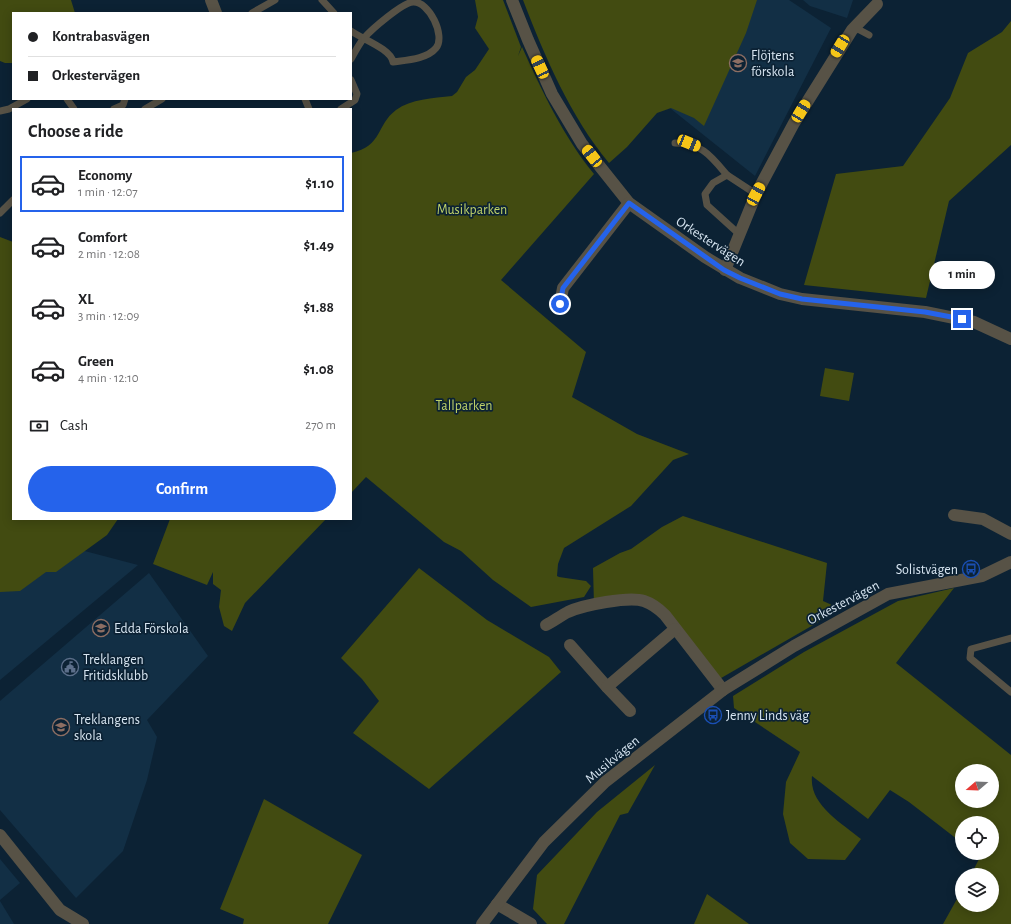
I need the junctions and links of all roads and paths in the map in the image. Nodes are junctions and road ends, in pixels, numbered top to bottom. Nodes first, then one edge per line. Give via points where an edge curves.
1 (211, 0) edge
2 (274, 0) edge
3 (322, 0) edge
4 (512, 0) edge
5 (878, 4) dead end
6 (216, 12) edge
7 (254, 12) edge
8 (333, 12) edge
9 (854, 27) junction
10 (352, 32) edge
11 (869, 35) dead end
12 (364, 39) junction
13 (352, 57) edge
14 (352, 82) edge
15 (25, 100) edge
16 (124, 100) edge
17 (160, 100) edge
18 (116, 108) edge
19 (148, 108) edge
20 (343, 108) edge
21 (0, 111) edge
22 (675, 143) dead end
23 (728, 175) junction
24 (756, 194) junction
25 (12, 201) edge
26 (629, 203) junction
27 (0, 213) edge
28 (739, 234) junction
29 (724, 270) junction
30 (560, 304) dead end
31 (1011, 339) edge
32 (954, 515) dead end
33 (1011, 534) edge
34 (1011, 562) edge
35 (546, 625) dead end
36 (675, 629) junction
37 (1011, 638) edge
38 (570, 645) dead end
39 (607, 687) junction
40 (723, 690) junction
41 (1011, 692) edge
42 (630, 711) dead end
43 (0, 835) edge
44 (496, 904) junction
45 (529, 923) edge
46 (83, 924) edge
47 (482, 924) edge

1 - 6 street
2 - 7 lane
3 - 8 lane
4 - 26 street, Orkestervägen via 552,94 582,144
5 - 9 street
9 - 11 lane
9 - 24 street via 794,123
10 - 12 lane
12 - 12 lane via 388,52 393,57 393,62 421,56 436,49 440,43 429,11 422,3 413,2 396,11
12 - 13 lane
14 - 20 lane via 357,94 355,100
15 - 21 lane
16 - 18 lane
17 - 19 lane
22 - 23 lane via 689,143 703,149
23 - 24 lane
23 - 28 lane via 713,183 705,194 705,200 707,205
24 - 28 street
25 - 27 lane
26 - 29 street, Orkestervägen
26 - 30 street via 563,288
28 - 29 street
29 - 31 street, Orkestervägen via 780,294 802,299 925,312 974,322
32 - 33 street via 983,519
34 - 40 street, Orkestervägen via 982,576 888,594 794,646
35 - 36 street via 568,612 594,605 639,600 657,607
36 - 39 street
36 - 40 street
37 - 41 lane via 971,649 970,658
38 - 39 street, Musikvägen
39 - 42 street, Musikvägen
40 - 44 street, Musikvägen via 605,782 544,842
43 - 46 street via 60,910
44 - 45 street
44 - 47 street, Musikvägen

